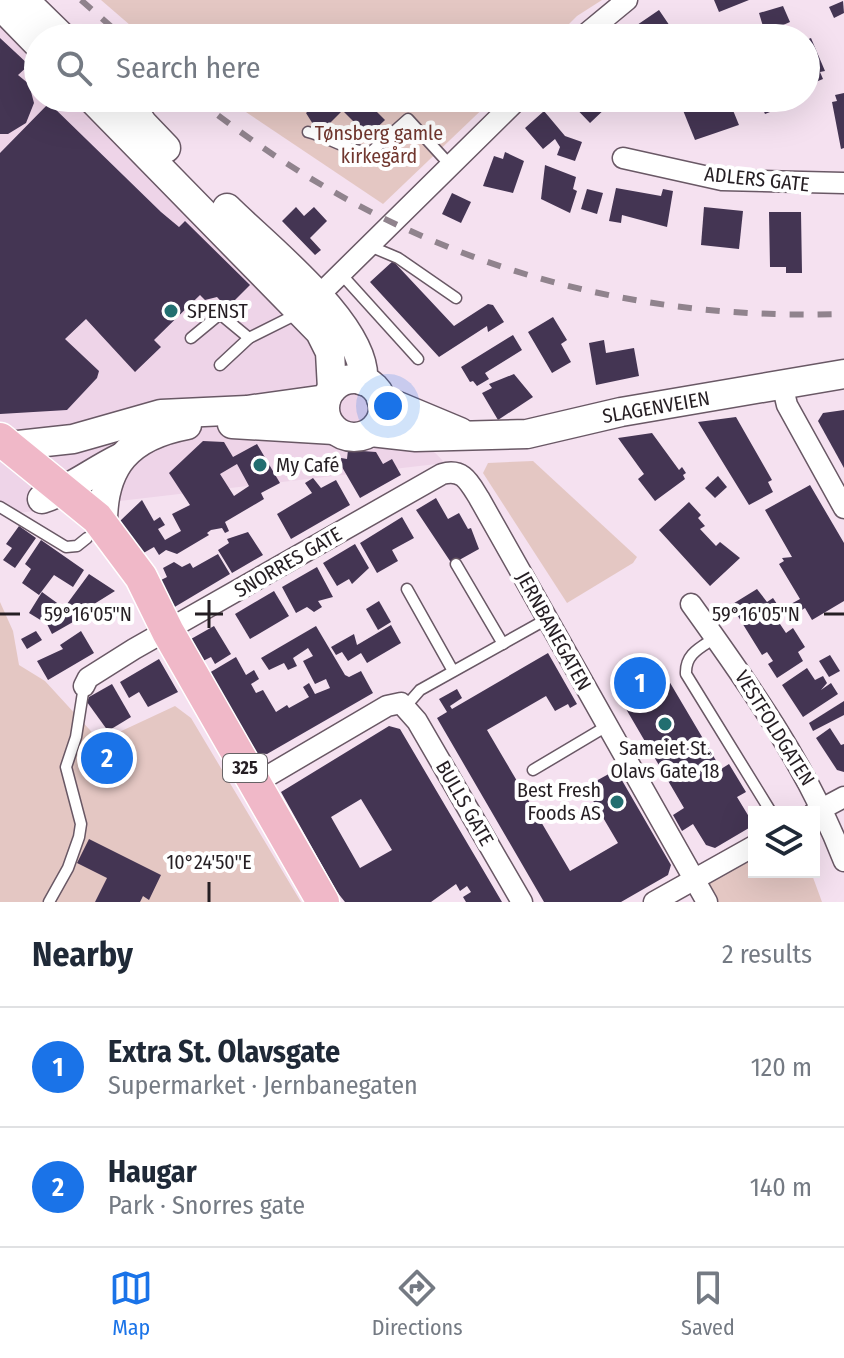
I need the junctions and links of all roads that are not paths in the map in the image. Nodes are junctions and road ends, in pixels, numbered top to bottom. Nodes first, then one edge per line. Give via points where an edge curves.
1 (24, 0) edge
2 (627, 0) edge
3 (0, 5) edge
4 (49, 24) edge
5 (598, 24) edge
6 (24, 30) edge
7 (106, 112) edge
8 (135, 112) edge
9 (505, 112) edge
10 (308, 132) dead end
11 (623, 158) dead end
12 (450, 165) junction
13 (844, 183) edge
14 (378, 241) junction
15 (342, 275) junction
16 (456, 298) dead end
17 (310, 304) junction
18 (191, 338) dead end
19 (249, 338) junction
20 (418, 359) dead end
21 (220, 365) dead end
22 (844, 374) edge
23 (782, 384) junction
24 (372, 390) junction
25 (329, 394) junction
26 (334, 430) junction
27 (371, 432) junction
28 (91, 435) junction
29 (468, 435) junction
30 (3, 451) edge
31 (120, 458) junction
32 (456, 472) joint
33 (52, 489) junction
34 (0, 507) edge
35 (844, 508) edge
36 (95, 532) junction
37 (456, 564) dead end
38 (407, 589) dead end
39 (691, 604) dead end
40 (547, 619) junction
41 (168, 632) junction
42 (715, 638) junction
43 (503, 644) junction
44 (453, 671) junction
45 (84, 686) joint
46 (406, 706) junction
47 (607, 726) junction
48 (533, 770) dead end
49 (254, 784) junction
50 (844, 797) edge
51 (767, 806) edge
52 (817, 806) edge
53 (820, 810) edge
54 (820, 813) edge
55 (748, 849) edge
56 (844, 861) edge
57 (694, 879) junction
58 (49, 902) edge
59 (323, 902) edge
60 (522, 902) edge
61 (654, 902) edge
62 (707, 902) edge

1 - 4 main road
2 - 5 street
3 - 6 main road
7 - 17 main road
8 - 17 main road
9 - 12 street
10 - 12 lane via 371,152 408,119
11 - 13 street, ADLERS GATE via 722,180
12 - 14 street
14 - 15 street
14 - 16 lane
15 - 17 street
15 - 20 lane
17 - 19 lane
17 - 24 main road via 351,334
17 - 25 main road via 333,370
18 - 19 lane via 220,314
19 - 21 lane
22 - 23 main road, SLAGENVEIEN
23 - 29 main road, SLAGENVEIEN via 527,434
23 - 35 street via 787,405
24 - 25 main road via 352,379
24 - 27 main road via 383,411
24 - 29 main road, SLAGENVEIEN
25 - 26 main road via 326,416
25 - 28 main road via 247,410 161,414
26 - 27 main road, SLAGENVEIEN via 352,437
26 - 31 main road, SLAGENVEIEN via 190,424 146,437
27 - 29 main road, SLAGENVEIEN
28 - 30 main road
28 - 33 main road
30 - 33 main road, 325
31 - 33 main road, SLAGENVEIEN
31 - 36 main road
32 - 40 street, JERNBANEGATEN via 479,498
32 - 41 street, SNORRES GATE via 442,474
33 - 36 main road, 325
34 - 36 lane via 66,547 77,546
36 - 41 main road, 325
37 - 43 lane
38 - 44 lane
39 - 42 street, VESTFOLDGATEN
40 - 43 lane
40 - 47 street, JERNBANEGATEN
41 - 45 street, SNORRES GATE via 88,678
41 - 49 main road, 325
42 - 51 lane via 692,653 686,674
42 - 52 street, VESTFOLDGATEN via 790,748
43 - 44 lane
44 - 46 lane via 420,690
45 - 58 lane via 66,767 81,824 79,837
46 - 49 street via 387,706
46 - 60 street, BULLS GATE
47 - 48 lane
47 - 57 street, JERNBANEGATEN
49 - 59 main road, 325
50 - 53 street
54 - 56 street, VESTFOLDGATEN
55 - 57 street
57 - 61 street
57 - 62 street, JERNBANEGATEN

